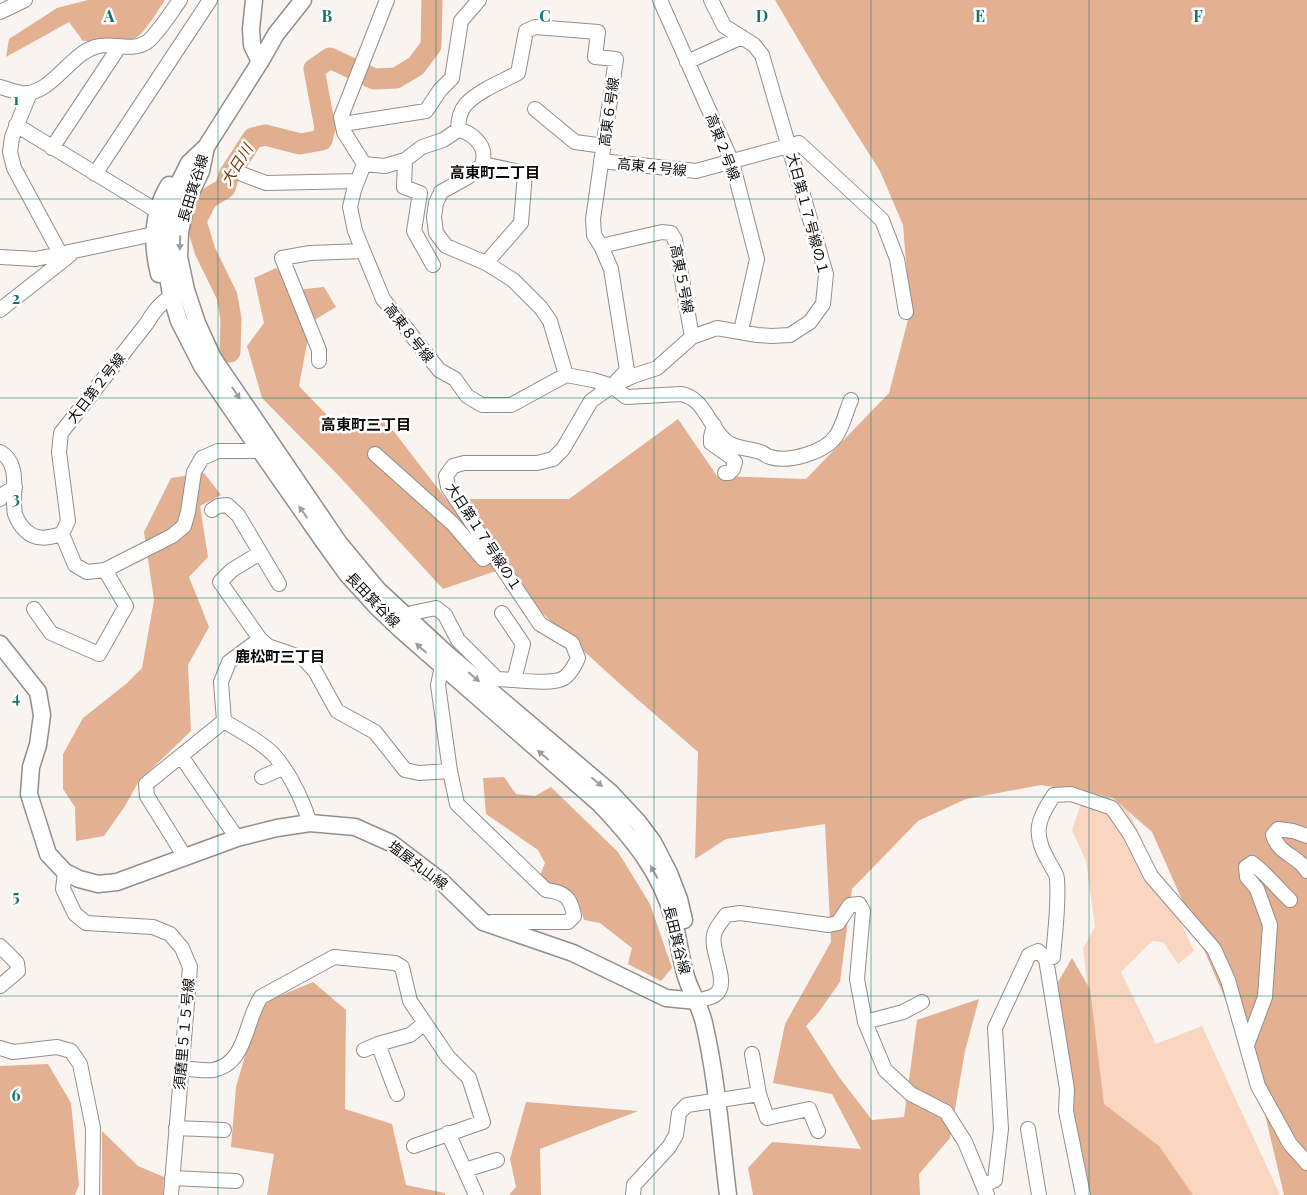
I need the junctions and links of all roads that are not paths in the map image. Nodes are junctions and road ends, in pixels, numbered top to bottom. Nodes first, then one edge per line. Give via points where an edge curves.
1 (25, 0) edge
2 (180, 0) edge
3 (210, 0) edge
4 (254, 0) edge
5 (303, 0) edge
6 (386, 0) edge
7 (479, 0) edge
8 (660, 0) edge
9 (711, 0) edge
10 (0, 12) edge
11 (742, 37) junction
12 (119, 47) junction
13 (260, 62) junction
14 (687, 62) junction
15 (0, 86) edge
16 (30, 93) junction
17 (535, 109) dead end
18 (343, 119) junction
19 (16, 125) junction
20 (458, 130) junction
21 (789, 144) junction
22 (206, 146) junction
23 (604, 146) junction
24 (52, 148) junction
25 (405, 160) junction
26 (601, 162) junction
27 (732, 162) junction
28 (189, 163) junction
29 (364, 164) junction
30 (482, 164) junction
31 (95, 174) junction
32 (242, 174) dead end
33 (357, 181) junction
34 (157, 211) junction
35 (154, 234) junction
36 (601, 246) junction
37 (363, 251) junction
38 (66, 254) junction
39 (0, 257) edge
40 (486, 263) junction
41 (433, 265) dead end
42 (178, 293) junction
43 (0, 310) edge
44 (906, 312) dead end
45 (741, 331) junction
46 (692, 337) junction
47 (319, 361) dead end
48 (566, 375) junction
49 (612, 386) junction
50 (851, 400) dead end
51 (714, 425) junction
52 (261, 451) junction
53 (0, 452) edge
54 (375, 454) dead end
55 (724, 473) dead end
56 (15, 487) junction
57 (0, 499) edge
58 (212, 510) dead end
59 (62, 534) junction
60 (260, 553) junction
61 (493, 553) junction
62 (105, 570) junction
63 (279, 584) dead end
64 (34, 608) dead end
65 (502, 613) dead end
66 (409, 620) junction
67 (260, 639) junction
68 (0, 644) edge
69 (442, 666) junction
70 (514, 680) junction
71 (224, 722) junction
72 (181, 756) junction
73 (283, 768) junction
74 (450, 771) junction
75 (262, 777) dead end
76 (310, 823) junction
77 (1307, 836) edge
78 (237, 838) junction
79 (185, 857) junction
80 (1307, 871) edge
81 (65, 872) junction
82 (1290, 900) dead end
83 (483, 922) junction
84 (0, 946) edge
85 (1046, 959) junction
86 (0, 986) edge
87 (697, 1001) junction
88 (922, 1002) dead end
89 (866, 1022) junction
90 (425, 1023) junction
91 (378, 1044) junction
92 (1246, 1045) junction
93 (0, 1048) edge
94 (364, 1050) dead end
95 (752, 1054) dead end
96 (181, 1068) junction
97 (397, 1094) dead end
98 (759, 1094) junction
99 (718, 1100) junction
100 (176, 1128) junction
101 (1028, 1129) dead end
102 (224, 1130) dead end
103 (818, 1131) dead end
104 (448, 1133) junction
105 (414, 1146) dead end
106 (497, 1160) dead end
107 (1307, 1163) edge
108 (465, 1170) junction
109 (172, 1178) junction
110 (236, 1181) dead end
111 (985, 1190) edge
112 (92, 1195) edge
113 (171, 1195) edge
114 (476, 1195) edge
115 (633, 1195) edge
116 (728, 1195) edge
117 (1039, 1195) edge
118 (1083, 1195) edge

1 - 10 street
2 - 12 street via 149,41 138,47
3 - 31 street
4 - 13 street via 252,45
5 - 13 street, 長田箕谷線 via 276,34
6 - 18 street
7 - 18 street via 461,21 452,78 426,112
8 - 14 street, 高東２号線
9 - 11 street, 大日第１７号線の１ via 724,26
11 - 14 street
11 - 21 street, 大日第１７号線の１ via 762,55
12 - 16 street via 96,46 40,90
12 - 24 street
13 - 22 street, 長田箕谷線
14 - 27 street, 高東２号線
15 - 16 street
16 - 19 street
17 - 23 street via 575,142
18 - 29 street via 344,132
19 - 24 street
19 - 38 street via 10,152 14,168
20 - 23 street, 高東６号線 via 458,120 465,105 518,73 526,31 535,27 598,32 595,57 616,59
20 - 25 street via 443,140 422,147
20 - 30 street via 474,138 483,150
21 - 27 street, 高東４号線
21 - 44 street via 799,142 882,220 897,259
21 - 45 street, 大日第１７号線の１ via 826,274 823,304 810,322 790,335
22 - 28 street, 長田箕谷線
22 -> 42 street, 長田箕谷線 via 201,171 186,203 180,232
23 - 26 street, 高東６号線
24 - 31 street
25 - 29 street via 385,166
25 - 41 street via 404,187 420,193 414,231
26 - 27 street, 高東４号線 via 696,171
26 - 36 street, 高東６号線 via 593,219 594,236
27 - 45 street, 高東２号線 via 757,259
28 - 34 street via 173,179
28 - 42 street, 長田箕谷線 via 167,224 165,257
29 - 33 street, 高東８号線
30 - 40 street via 525,173 520,223
30 - 40 street via 468,177 441,192 434,217 436,233 446,246
31 - 34 street
32 - 33 street via 266,183
33 - 37 street, 高東８号線 via 350,208 354,231
34 - 35 street
35 - 38 street
35 - 42 street via 154,253 160,279
36 - 46 street, 高東５号線 via 662,232 671,233 675,240
36 - 49 street, 高東６号線 via 611,269 627,370
37 - 47 street via 310,253 282,258 319,350
37 - 48 street, 高東８号線 via 383,299 439,370 455,379 467,396 482,405 511,404
38 - 39 street via 36,259
38 - 43 street
40 - 48 street via 513,280 542,308 550,321
42 - 52 street, 長田箕谷線 via 179,321 202,366
42 - 59 street, 大日第２号線 via 159,306 61,433 59,452 68,521
42 -> 66 street, 長田箕谷線 via 197,323 213,358 339,543 378,590
45 - 46 street, 大日第１７号線の１ via 717,328
46 - 49 street, 大日第１７号線の１ via 657,368
48 - 49 street
49 - 51 street via 626,397 689,395
49 - 61 street, 大日第１７号線の１ via 591,401 563,449 553,458 538,463 464,463 453,466 446,476 448,487
50 - 51 street via 836,436 823,449 784,459 734,446 720,435
51 - 55 street via 711,443 735,462 733,469
52 - 62 street via 218,451 202,458 194,472 184,526 172,536
69 -> 52 street, 長田箕谷線 via 378,608 348,574
53 - 56 street via 12,467
54 - 61 street via 453,524 484,559
56 - 57 street
56 - 59 street via 15,514 31,536 45,539
58 - 60 street via 227,505 238,515
59 - 62 street via 75,565 87,572
60 - 63 street
60 - 67 street via 232,570 220,582
61 - 70 street, 大日第１７号線の１ via 540,624 572,644 578,658 564,678 551,682
62 - 64 street via 126,606 99,654 51,632
65 - 70 street via 523,644
66 - 70 street via 412,613 436,608 445,615 458,640 497,679
66 -> 87 street, 長田箕谷線 via 610,792 638,822 653,842 679,900 696,974
67 - 71 street via 229,662 221,682
67 - 74 street via 268,646 303,658 315,671 337,711 376,732 405,770
68 - 81 street via 38,692 42,715 29,794 48,854
69 - 74 street via 438,685
87 -> 69 street, 長田箕谷線 via 685,976 673,919 663,890 636,844 600,804
71 - 72 street
71 - 73 street via 254,739
72 - 78 street
72 - 79 street via 146,784 148,796
73 - 75 street
73 - 76 street via 304,804
74 - 83 street via 457,804 546,890 559,892 572,903 574,916 568,922
76 - 78 street, 塩屋丸山線
76 - 83 street, 塩屋丸山線 via 355,828 391,843 441,882
77 - 80 street via 1278,830 1273,835 1276,845
78 - 79 street, 塩屋丸山線
79 - 81 street, 塩屋丸山線 via 117,882 98,884
81 - 96 street, 須磨里５１５号線 via 63,889 75,914 86,923 153,927 170,934 182,948 190,967
82 - 92 street via 1260,868 1252,863 1246,867 1247,876 1256,889 1270,925 1265,997
83 - 87 street, 塩屋丸山線 via 573,953 666,998
84 - 86 street via 17,963 18,971
85 - 92 street via 1053,957 1057,877 1041,849 1038,836 1042,813 1054,795 1071,794 1112,808 1130,834 1151,876 1214,949 1228,980
85 - 111 street via 1038,951 1029,955 995,1028 1001,1129 995,1180
85 - 118 street via 1067,1089 1066,1111
87 - 89 street via 716,994 720,988 722,980 713,949 714,934 726,915 740,913 829,925 838,923 850,905 859,904 863,911 857,979
87 - 99 street, 長田箕谷線
88 - 89 street via 903,1012
89 - 111 street via 884,1070 911,1094 946,1112 965,1142
90 - 91 street via 410,1035
90 - 96 street via 410,1001 402,967 395,963 334,957 261,997 236,1056 227,1066 212,1070
90 - 104 street via 448,1057 469,1078 483,1122
91 - 94 street
91 - 97 street
92 - 107 street via 1258,1086 1290,1144
93 - 112 street via 13,1052 57,1047 71,1051 80,1064 93,1128
95 - 98 street
96 - 100 street, 須磨里５１５号線
98 - 99 street
98 - 103 street via 767,1118 809,1109
99 - 115 street via 687,1106 679,1113 673,1141 634,1185
99 - 116 street, 長田箕谷線
100 - 102 street
100 - 109 street, 須磨里５１５号線
101 - 117 street
104 - 105 street
104 - 108 street
106 - 108 street
108 - 114 street
109 - 110 street
109 - 113 street, 須磨里５１５号線

